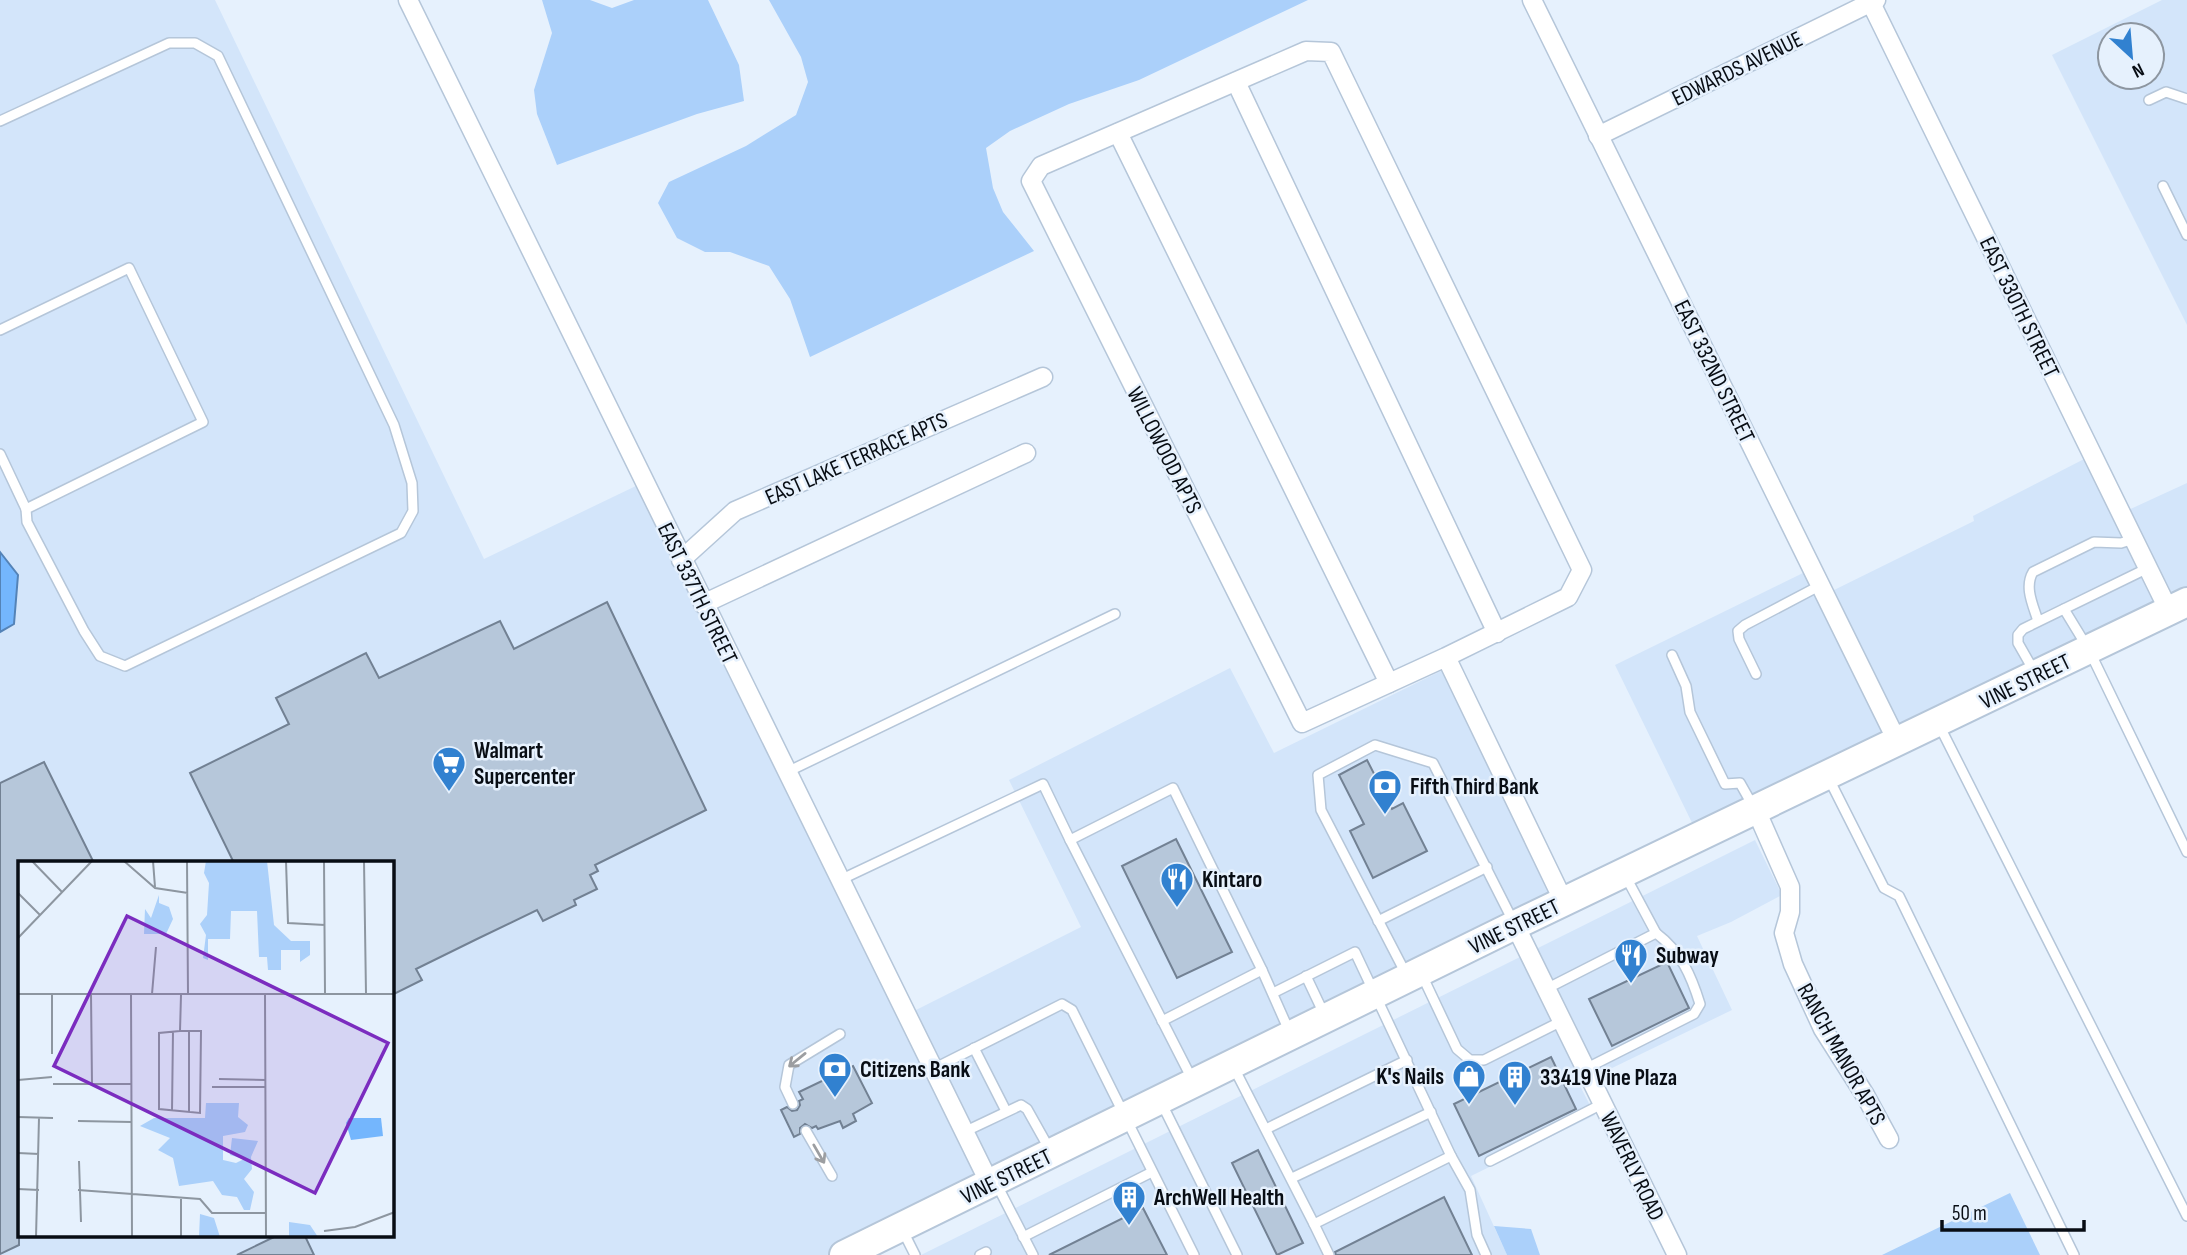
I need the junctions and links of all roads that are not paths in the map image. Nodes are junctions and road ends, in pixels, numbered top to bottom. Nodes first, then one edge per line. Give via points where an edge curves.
1 (408, 0) edge
2 (1532, 0) edge
3 (1874, 1) edge
4 (1236, 82) junction
5 (2187, 99) edge
6 (2149, 100) dead end
7 (0, 121) edge
8 (1118, 133) junction
9 (1598, 136) junction
10 (2163, 186) dead end
11 (2187, 235) edge
12 (0, 330) edge
13 (1043, 377) dead end
14 (1027, 453) dead end
15 (0, 454) edge
16 (26, 509) junction
17 (2134, 539) junction
18 (681, 560) junction
19 (2148, 568) junction
20 (1821, 585) junction
21 (704, 604) junction
22 (2182, 606) edge
23 (2064, 609) junction
24 (1115, 614) dead end
25 (2038, 621) junction
26 (1497, 633) junction
27 (2089, 650) junction
28 (1672, 655) dead end
29 (1446, 657) junction
30 (1756, 674) dead end
31 (2036, 676) junction
32 (1390, 683) junction
33 (1938, 723) junction
34 (1898, 743) junction
35 (787, 772) junction
36 (1827, 776) junction
37 (1756, 810) junction
38 (1070, 840) junction
39 (2187, 852) edge
40 (1488, 867) junction
41 (1625, 873) junction
42 (840, 880) junction
43 (1564, 902) junction
44 (1378, 921) junction
45 (1515, 925) junction
46 (1656, 933) junction
47 (1262, 970) junction
48 (1414, 975) junction
49 (1306, 976) junction
50 (1546, 989) junction
51 (1273, 993) junction
52 (1376, 994) junction
53 (1326, 1019) junction
54 (1162, 1021) junction
55 (1562, 1021) junction
56 (840, 1034) dead end
57 (1291, 1036) junction
58 (974, 1048) junction
59 (1407, 1060) junction
60 (1232, 1065) junction
61 (933, 1069) junction
62 (1586, 1069) junction
63 (1194, 1084) junction
64 (1160, 1100) junction
65 (793, 1104) dead end
66 (1602, 1104) junction
67 (1006, 1111) junction
68 (1431, 1112) junction
69 (1126, 1117) junction
70 (1266, 1129) junction
71 (806, 1131) dead end
72 (964, 1132) junction
73 (1889, 1139) dead end
74 (1052, 1154) junction
75 (1451, 1156) junction
76 (1490, 1161) dead end
77 (1152, 1172) junction
78 (832, 1176) dead end
79 (1292, 1178) junction
80 (993, 1183) junction
81 (2187, 1216) edge
82 (1314, 1224) junction
83 (901, 1227) junction
84 (1023, 1237) junction
85 (844, 1255) edge
86 (915, 1255) edge
87 (1033, 1255) edge
88 (1194, 1255) edge
89 (1237, 1255) edge
90 (1329, 1255) edge
91 (1486, 1255) edge
92 (1676, 1255) edge
93 (2074, 1255) edge

1 - 18 street, EAST 337TH STREET
2 - 9 street, EAST 332ND STREET
3 - 9 street, EDWARDS AVENUE
3 - 17 street, EAST 330TH STREET
4 - 8 street, WILLOWOOD APTS
4 - 26 street
4 - 26 street, WILLOWOOD APTS via 1306,51 1331,52 1582,570 1568,597
5 - 6 lane via 2166,92
7 - 16 lane via 169,43 195,43 218,56 394,425 412,483 413,511 401,533 125,666 100,656 83,631 27,523
8 - 32 street
8 - 32 street, WILLOWOOD APTS via 1041,166 1031,181 1302,723
9 - 20 street, EAST 332ND STREET
10 - 11 lane
12 - 16 lane via 129,268 203,422
13 - 18 street, EAST LAKE TERRACE APTS via 734,511
14 - 21 street
15 - 16 lane
17 - 19 street, EAST 330TH STREET
17 - 25 lane via 2094,542 2033,572 2029,589
18 - 21 street, EAST 337TH STREET
19 - 22 street, EAST 330TH STREET
19 - 23 lane
20 - 30 lane via 1738,631
20 - 34 street, EAST 332ND STREET
21 - 35 street, EAST 337TH STREET
22 - 27 main road, VINE STREET
23 - 25 lane
23 - 27 lane
24 - 35 lane
25 - 31 lane via 2018,635
26 - 29 street, WILLOWOOD APTS
27 - 31 main road, VINE STREET
27 - 39 lane
28 - 37 lane via 1686,686 1689,712 1725,784 1740,783
29 - 32 street, WILLOWOOD APTS
29 - 43 street
31 - 33 main road, VINE STREET
33 - 34 main road, VINE STREET
33 - 81 lane
34 - 36 main road, VINE STREET
35 - 42 street, EAST 337TH STREET
36 - 37 main road, VINE STREET
36 - 93 lane via 1885,888 1899,896
37 - 41 main road, VINE STREET
37 - 73 street, RANCH MANOR APTS via 1790,887 1784,933 1793,964 1823,1029
38 - 42 lane via 1043,784
38 - 47 lane via 1173,788
38 - 54 lane
40 - 44 lane
40 - 44 lane via 1433,763 1375,746 1318,775 1321,810
40 - 45 lane
41 - 43 main road, VINE STREET
41 - 46 lane
42 - 61 street, EAST 337TH STREET
43 - 45 main road, VINE STREET
44 - 48 lane
45 - 48 main road, VINE STREET
45 - 50 street, WAVERLY ROAD
46 - 50 lane
46 - 62 lane via 1673,946 1700,1004 1694,1014
47 - 51 lane
47 - 54 lane
48 - 52 main road, VINE STREET
48 - 55 lane via 1457,1049 1470,1060 1484,1060
49 - 51 lane
49 - 52 lane via 1355,952
49 - 53 lane
50 - 55 street, WAVERLY ROAD
51 - 57 lane
52 - 53 main road, VINE STREET
52 - 59 lane
53 - 57 main road, VINE STREET
54 - 63 lane
55 - 62 street, WAVERLY ROAD
56 -> 65 lane via 789,1065 785,1087
57 - 60 main road, VINE STREET
58 - 61 lane
58 - 67 lane
58 - 69 lane via 1062,1004 1068,1006
59 - 68 lane
59 - 70 lane
60 - 63 main road, VINE STREET
60 - 70 lane
61 - 72 street, EAST 337TH STREET
62 - 66 street, WAVERLY ROAD
63 - 64 main road, VINE STREET
64 - 69 main road, VINE STREET
64 - 89 lane
66 - 76 lane
66 - 92 street, WAVERLY ROAD
67 - 72 lane
67 - 74 lane via 1021,1105 1027,1109
68 - 75 lane
68 - 79 lane
69 - 74 main road, VINE STREET
69 - 77 lane
70 - 79 lane
71 -> 78 lane
72 - 80 street, EAST 337TH STREET
74 - 80 main road, VINE STREET
75 - 82 lane
75 - 91 lane via 1470,1190 1476,1235
77 - 84 lane
77 - 88 lane
79 - 82 lane
80 - 83 main road, VINE STREET
80 - 84 lane
82 - 90 lane
83 - 85 main road, VINE STREET
83 - 86 lane
84 - 87 lane

